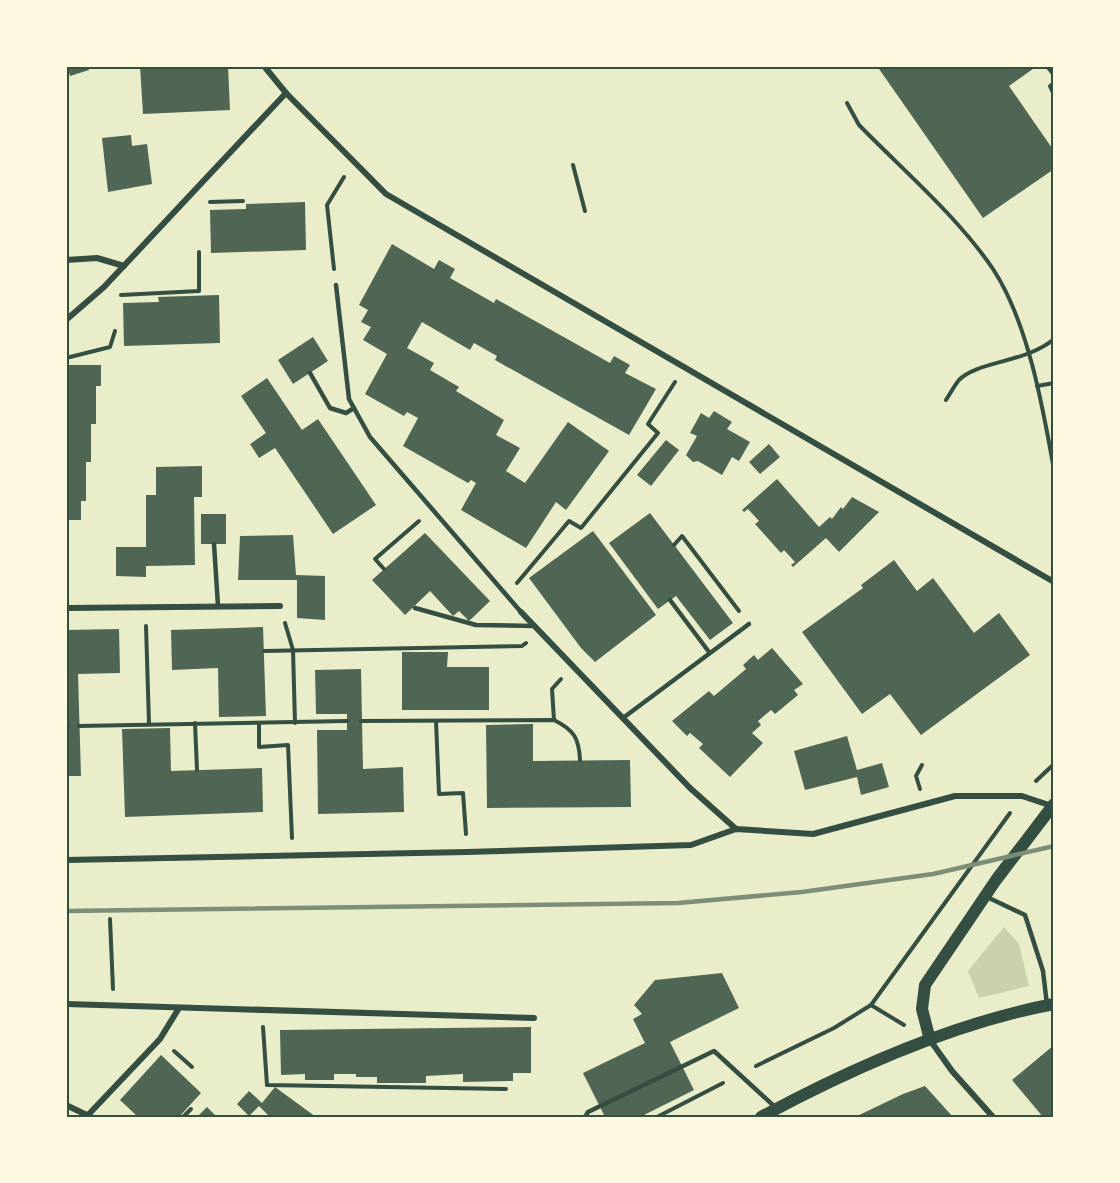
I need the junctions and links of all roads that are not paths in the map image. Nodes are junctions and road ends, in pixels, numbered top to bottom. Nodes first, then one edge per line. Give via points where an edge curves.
1 (264, 66) edge
2 (286, 93) junction
3 (66, 260) edge
4 (124, 266) junction
5 (336, 285) road end
6 (66, 320) edge
7 (310, 373) dead end
8 (354, 408) junction
9 (214, 544) dead end
10 (1054, 582) edge
11 (670, 600) dead end
12 (218, 606) junction
13 (279, 606) dead end
14 (66, 608) edge
15 (415, 608) dead end
16 (521, 612) joint
17 (749, 624) road end
18 (537, 629) junction
19 (709, 652) junction
20 (623, 718) junction
21 (1053, 805) edge
22 (736, 829) junction
23 (66, 860) edge
24 (985, 896) junction
25 (66, 1004) edge
26 (1051, 1005) edge
27 (179, 1008) junction
28 (534, 1018) dead end
29 (930, 1040) junction
30 (66, 1105) edge
31 (777, 1108) junction
32 (90, 1116) edge
33 (585, 1117) edge
34 (762, 1117) edge
35 (993, 1117) edge

1 - 2 street
2 - 4 street
2 - 10 street via 386,194
3 - 4 street via 98,258
4 - 6 street
5 - 8 lane via 349,399
7 - 8 lane via 330,408 346,412
8 - 16 lane via 370,437
9 - 12 lane
11 - 19 lane
12 - 13 street
12 - 14 street
15 - 18 lane via 476,625
16 - 18 street
17 - 19 lane
18 - 20 street
19 - 20 lane
20 - 22 street
21 - 22 street via 1022,796 955,796 813,834
21 - 24 main road
22 - 23 street via 691,845
24 - 26 lane via 1025,915
24 - 29 main road via 925,986 922,1009
25 - 27 street
26 - 29 main road via 1000,1016
27 - 28 street
27 - 32 street via 160,1039
29 - 31 main road
29 - 35 street
30 - 32 street
31 - 33 lane via 714,1051 588,1112
31 - 34 main road

